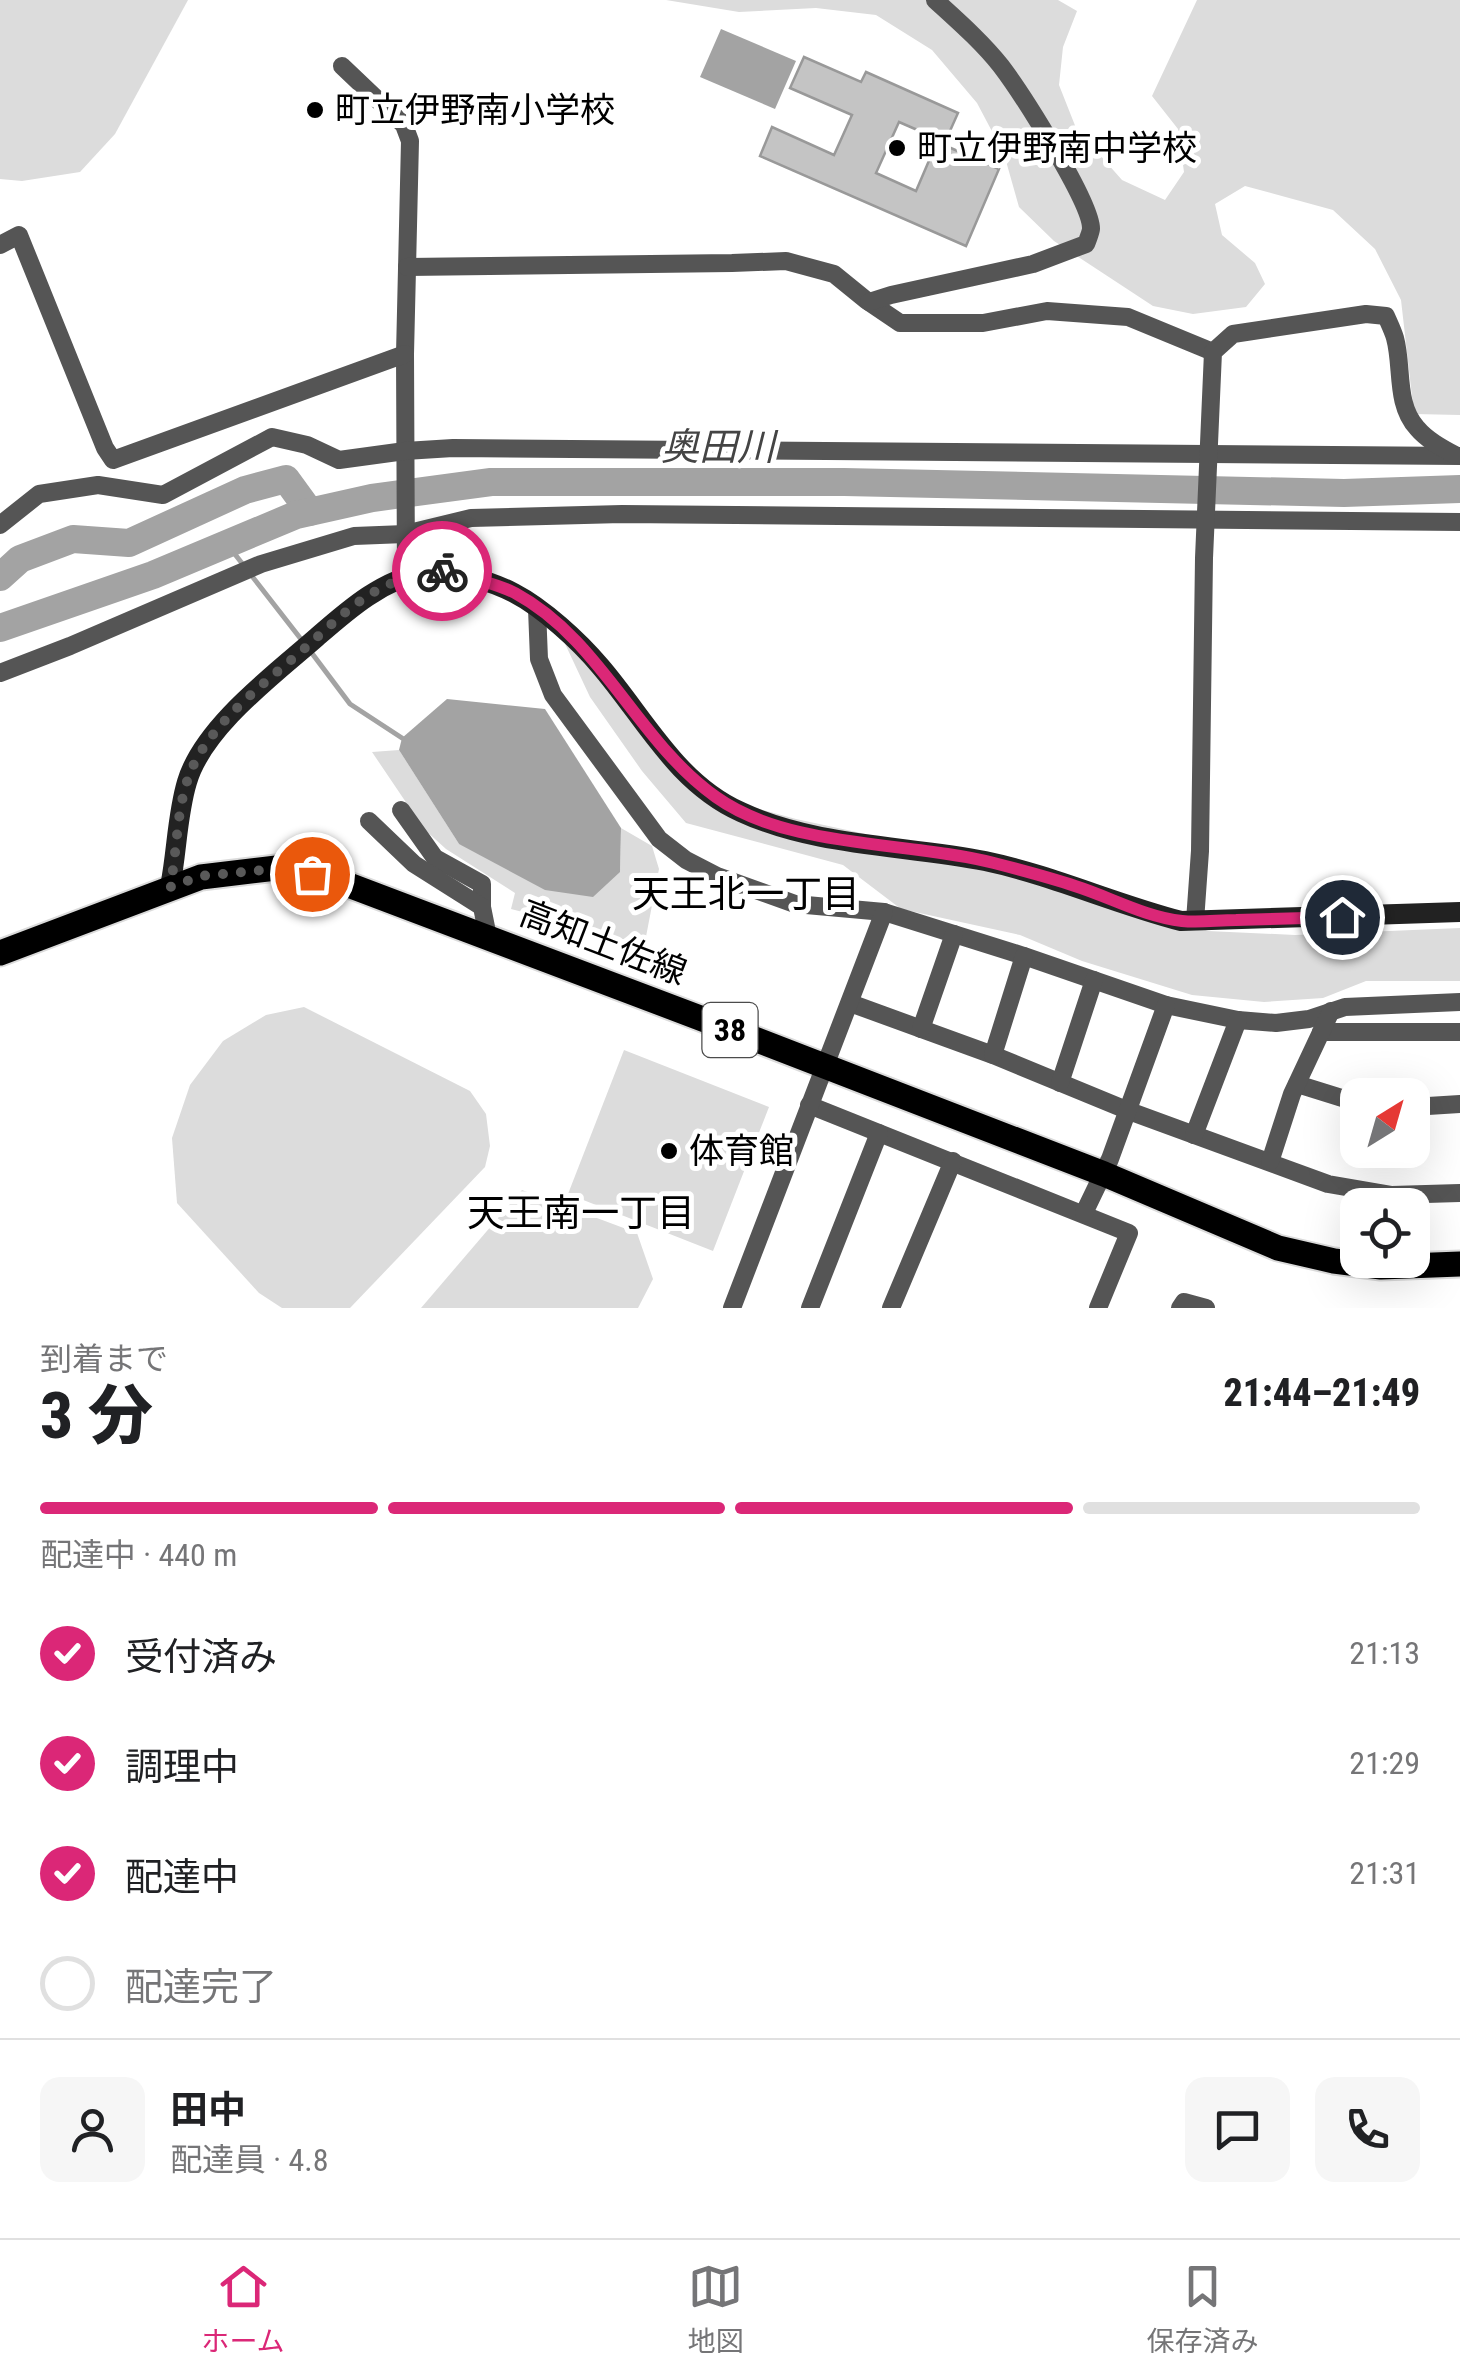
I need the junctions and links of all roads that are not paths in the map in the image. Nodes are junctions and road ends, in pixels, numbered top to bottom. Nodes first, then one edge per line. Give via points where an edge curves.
1 (935, 0) edge
2 (342, 66) dead end
3 (0, 244) edge
4 (407, 268) junction
5 (868, 302) junction
6 (1213, 352) junction
7 (405, 354) junction
8 (405, 451) junction
9 (1209, 455) junction
10 (1459, 455) edge
11 (1206, 520) junction
12 (1460, 522) edge
13 (0, 524) edge
14 (405, 525) junction
15 (406, 578) junction
16 (537, 609) junction
17 (0, 673) edge
18 (402, 810) dead end
19 (369, 821) dead end
20 (170, 887) junction
21 (482, 907) junction
22 (884, 912) junction
23 (1460, 912) edge
24 (1195, 921) junction
25 (954, 934) junction
26 (488, 937) junction
27 (0, 953) edge
28 (1024, 956) junction
29 (1094, 980) junction
30 (1460, 1002) edge
31 (850, 1003) junction
32 (1166, 1004) junction
33 (1331, 1011) junction
34 (1238, 1020) junction
35 (921, 1029) junction
36 (1321, 1032) junction
37 (1460, 1032) edge
38 (993, 1056) junction
39 (824, 1067) junction
40 (1060, 1083) junction
41 (1298, 1084) junction
42 (1340, 1097) edge
43 (1460, 1104) edge
44 (810, 1105) junction
45 (1430, 1106) edge
46 (1129, 1110) junction
47 (879, 1132) junction
48 (1194, 1135) junction
49 (953, 1162) junction
50 (1270, 1162) junction
51 (1104, 1174) junction
52 (1460, 1193) edge
53 (1084, 1213) junction
54 (1460, 1264) edge
55 (732, 1308) edge
56 (810, 1308) edge
57 (891, 1308) edge
58 (1098, 1308) edge
59 (1180, 1308) edge
60 (1206, 1308) edge

1 - 5 street via 1000,66 1036,118 1086,208 1091,230 1086,244 1046,260
2 - 4 street via 404,125 410,141
3 - 7 street via 19,235 112,460
4 - 5 street via 786,260 834,274
4 - 7 street
5 - 6 street via 900,323 982,323 1047,312 1128,317
6 - 9 street
6 - 10 street via 1234,334 1386,316 1415,426
7 - 8 street
8 - 9 street
8 - 13 street via 340,460 272,437 163,495 98,484 39,494
8 - 14 street
9 - 10 street
9 - 11 street
11 - 12 street
11 - 14 street via 622,514
11 - 24 street
14 - 15 street
14 - 17 street via 260,564
15 - 16 street via 442,571 514,592
15 - 20 street via 352,606 206,744 186,782
16 - 22 street via 539,659 553,695 659,840 718,876 796,904
16 - 24 street via 600,665 684,772 739,812 832,838 988,862 1145,912
18 - 21 street via 436,858 482,884
19 - 21 street via 414,864
20 - 26 main road, 高知土佐線 / 38 via 201,876 286,868
20 - 27 main road, 高知土佐線 / 38
21 - 26 street
22 - 25 street
22 - 31 street
23 - 24 street
25 - 28 street
25 - 35 street
26 - 39 main road, 高知土佐線 / 38
28 - 29 street
28 - 38 street
29 - 32 street
29 - 40 street
30 - 33 street
31 - 35 street
31 - 39 street
32 - 34 street
32 - 46 street
33 - 34 street via 1276,1023
33 - 36 street
34 - 48 street
35 - 38 street
36 - 37 street
36 - 41 street
38 - 40 street
39 - 44 street
39 - 51 main road, 高知土佐線 / 38
40 - 46 street
41 - 42 street
41 - 50 street
43 - 45 street
44 - 47 street
44 - 55 street
46 - 48 street
46 - 51 street
47 - 49 street
47 - 56 street
48 - 50 street
49 - 53 street
49 - 57 street
50 - 52 street via 1328,1184 1392,1195
51 - 53 street
51 - 54 main road, 高知土佐線 / 38 via 1278,1248 1381,1267
53 - 58 street via 1129,1232
59 - 60 street via 1184,1302

